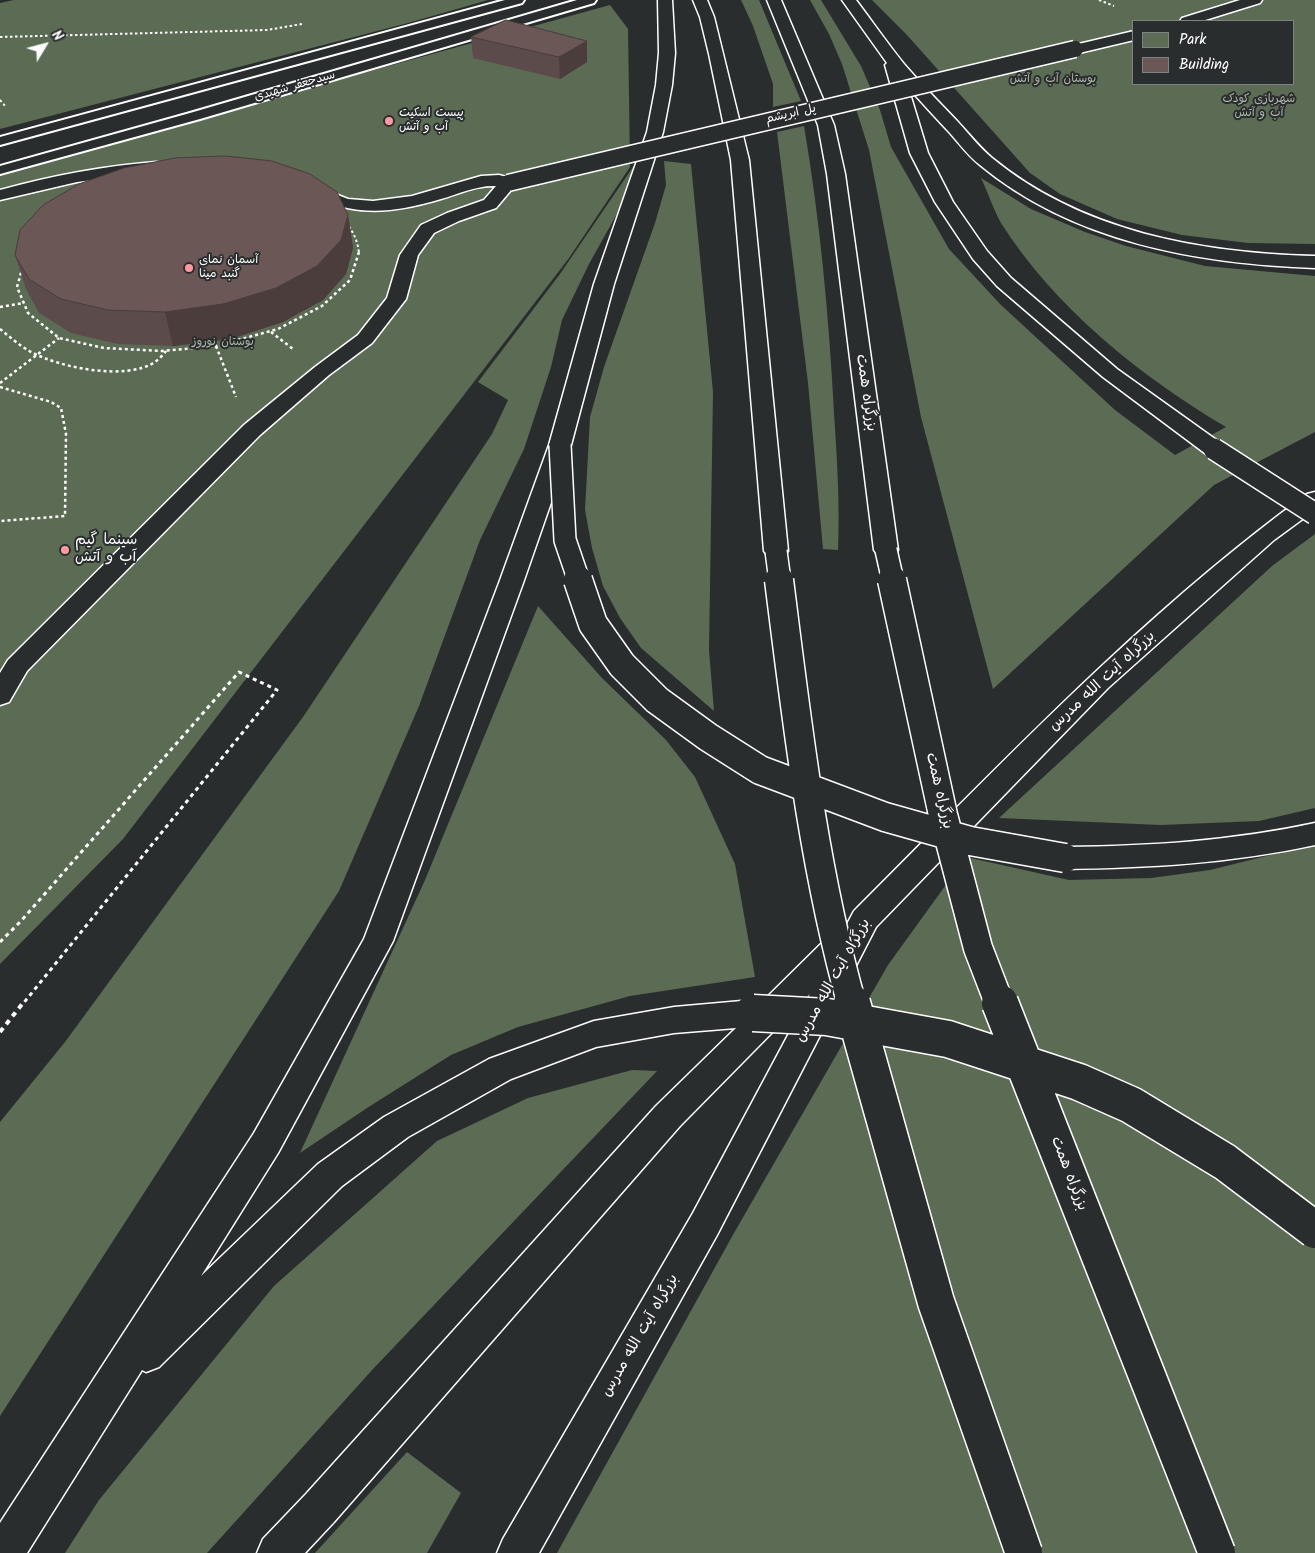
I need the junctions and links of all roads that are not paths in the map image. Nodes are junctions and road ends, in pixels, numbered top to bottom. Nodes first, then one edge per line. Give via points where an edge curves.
1 (518, 0) edge
2 (590, 0) edge
3 (665, 0) edge
4 (700, 0) edge
5 (774, 0) edge
6 (849, 0) edge
7 (1255, 0) edge
8 (1191, 20) edge
9 (1132, 35) edge
10 (890, 58) junction
11 (0, 141) edge
12 (170, 167) edge
13 (0, 170) edge
14 (288, 183) edge
15 (508, 183) junction
16 (0, 195) edge
17 (1315, 262) edge
18 (560, 445) junction
19 (1315, 499) edge
20 (1315, 514) edge
21 (0, 696) edge
22 (1315, 834) edge
23 (865, 919) junction
24 (1315, 1230) edge
25 (114, 1384) junction
26 (4, 1553) edge
27 (277, 1553) edge
28 (517, 1553) edge
29 (1024, 1553) edge
30 (1217, 1553) edge

1 - 11 lane, سیدجعفر شهیدی
2 - 13 lane, سیدجعفر شهیدی
3 - 18 main road via 667,53 655,132 604,284
4 - 29 main road, bridge via 717,54 740,160 776,550 799,742 820,876 843,972 936,1302
5 - 30 main road, بزرگراه همت, bridge via 826,125 836,174 886,550 943,815 978,948
6 - 10 main road
7 - 8 main road
9 - 15 main road, پل ابریشم, bridge
10 - 17 main road via 986,162 1023,189 1054,206 1098,225 1181,248 1258,260
10 - 20 main road, bridge via 918,153 944,202 1004,282 1110,373 1214,449
12 - 16 main road via 113,170 56,180
14 - 15 main road, پل ابریشم via 335,201 363,207 400,204 469,183 502,180
15 - 21 main road via 490,204 427,229 409,255 396,299 365,339 252,430 17,666
18 - 22 main road, bridge via 565,540 593,624 622,665 657,700 760,770 885,817 970,841 1065,858 1158,857 1255,846
18 - 25 main road via 378,941 266,1144
19 - 23 main road, بزرگراه آیت الله مدرس via 1266,535 1099,682
23 - 27 main road via 668,1116
23 - 28 main road, بزرگراه آیت الله مدرس via 705,1224
24 - 25 main road, bridge via 1225,1162 1131,1105 1079,1082 948,1039 827,1017 753,1013 674,1020 594,1034 500,1069 396,1128 330,1175
25 - 26 main road

